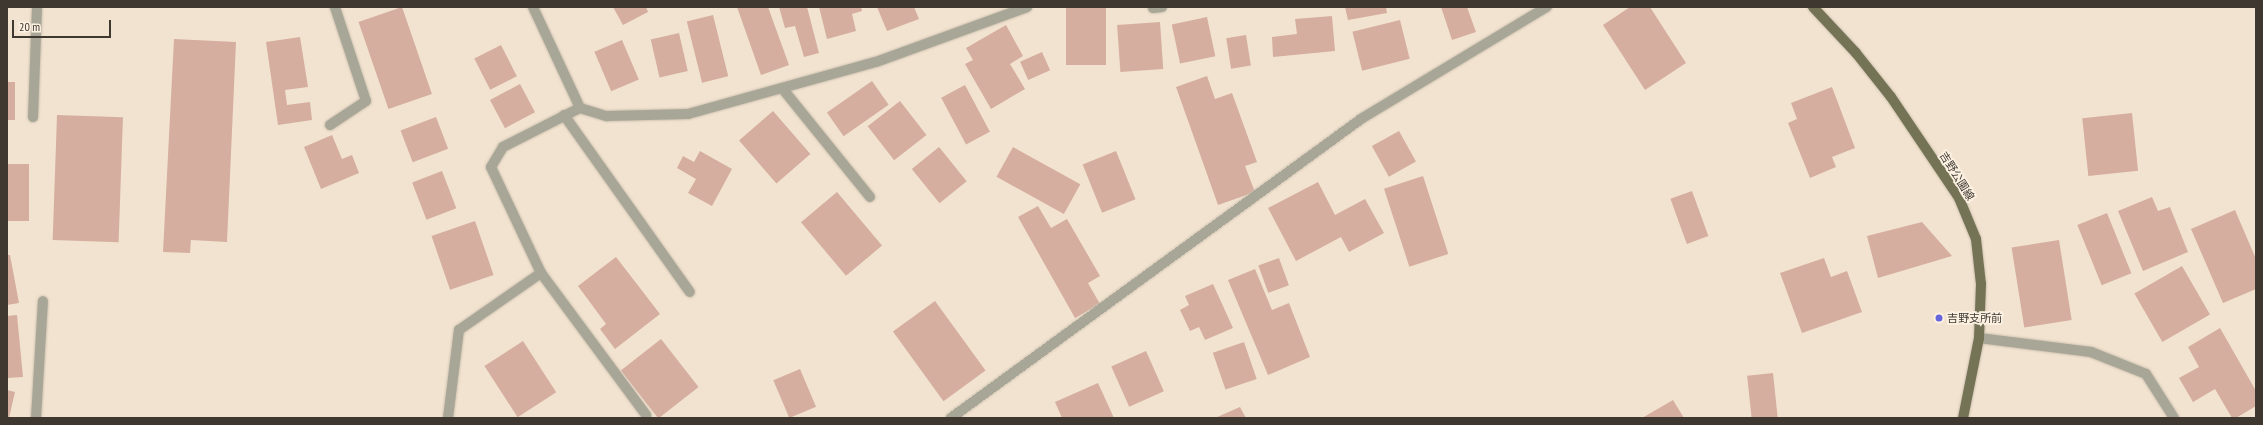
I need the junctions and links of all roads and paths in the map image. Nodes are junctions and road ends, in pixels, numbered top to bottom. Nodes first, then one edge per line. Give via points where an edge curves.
1 (37, 7) edge
2 (335, 7) edge
3 (533, 7) edge
4 (1026, 7) edge
5 (1547, 7) edge
6 (1813, 7) edge
7 (782, 88) junction
8 (580, 108) junction
9 (564, 115) junction
10 (33, 117) dead end
11 (330, 125) dead end
12 (870, 197) dead end
13 (541, 273) junction
14 (690, 292) dead end
15 (43, 301) dead end
16 (1979, 338) junction
17 (646, 415) dead end
18 (36, 418) edge
19 (448, 418) edge
20 (951, 418) edge
21 (1962, 418) edge
22 (2174, 418) edge

1 - 10 street
2 - 11 street via 366,101
3 - 8 street
4 - 7 street via 876,62
5 - 20 street via 1361,119
6 - 16 main road, 吉野公園線 via 1891,96 1959,198 1976,239 1981,284
7 - 8 street via 688,114 607,116
7 - 12 street
8 - 9 street
9 - 13 street via 503,147 491,167
9 - 14 street
13 - 17 street
13 - 19 street via 459,330
15 - 18 street
16 - 21 main road, 吉野公園線
16 - 22 street via 2091,352 2146,374

